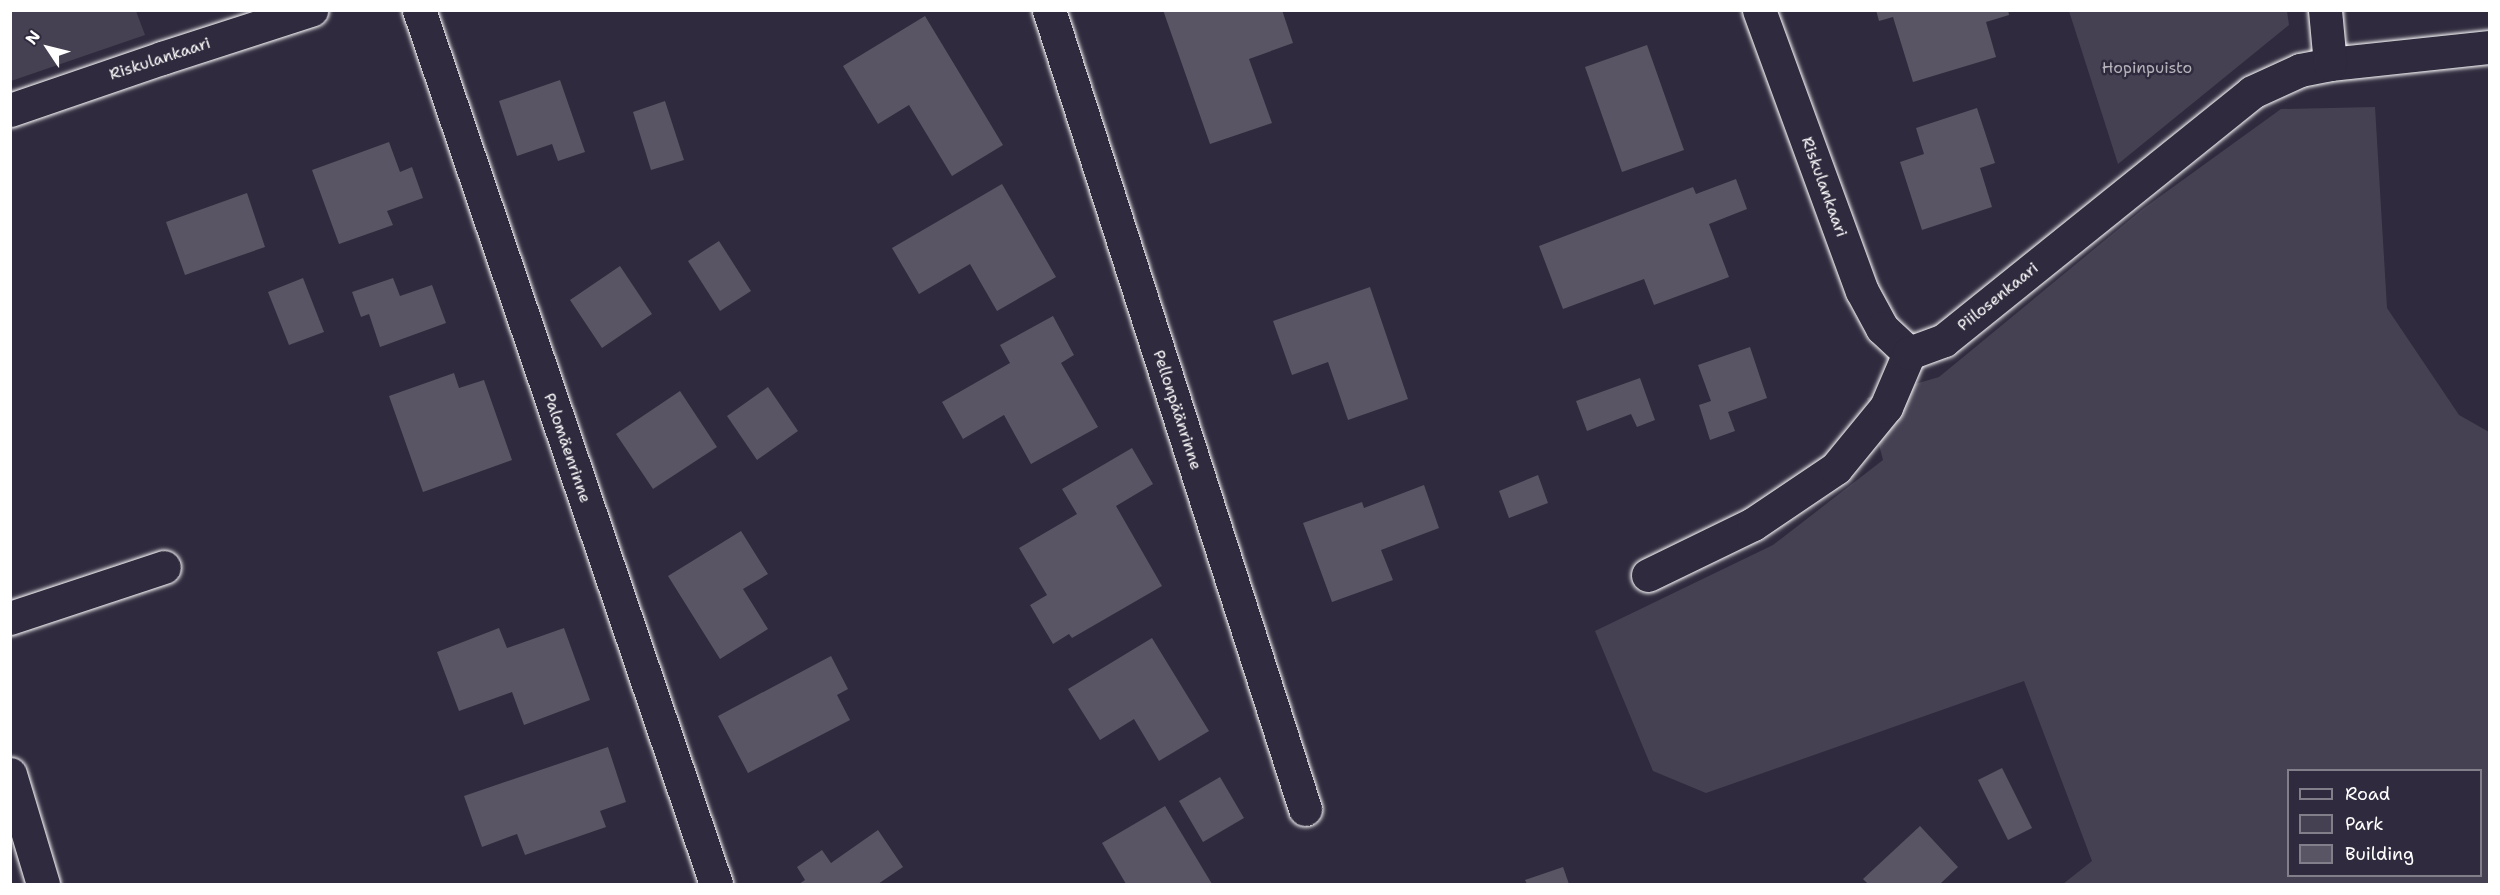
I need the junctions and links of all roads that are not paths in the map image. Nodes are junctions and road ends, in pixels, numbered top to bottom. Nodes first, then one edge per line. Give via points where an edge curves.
1 (311, 10) edge
2 (419, 10) edge
3 (1049, 10) edge
4 (1759, 10) edge
5 (2325, 10) edge
6 (2490, 47) edge
7 (2330, 64) junction
8 (10, 110) edge
9 (1909, 353) junction
10 (164, 567) dead end
11 (1648, 575) dead end
12 (10, 618) edge
13 (10, 774) edge
14 (1305, 809) dead end
15 (44, 885) edge
16 (716, 885) edge

1 - 8 street, Riskulankaari
2 - 16 street, Palomäenrinne
3 - 14 street, Pellonpäänrinne
4 - 9 street, Riskulankaari via 1862,291 1882,328
5 - 7 street
6 - 7 street, Piilosenkaari
7 - 9 street, Piilosenkaari via 2300,70 2252,92 1944,340
9 - 11 street via 1886,407 1836,468 1753,524
10 - 12 street
13 - 15 street

